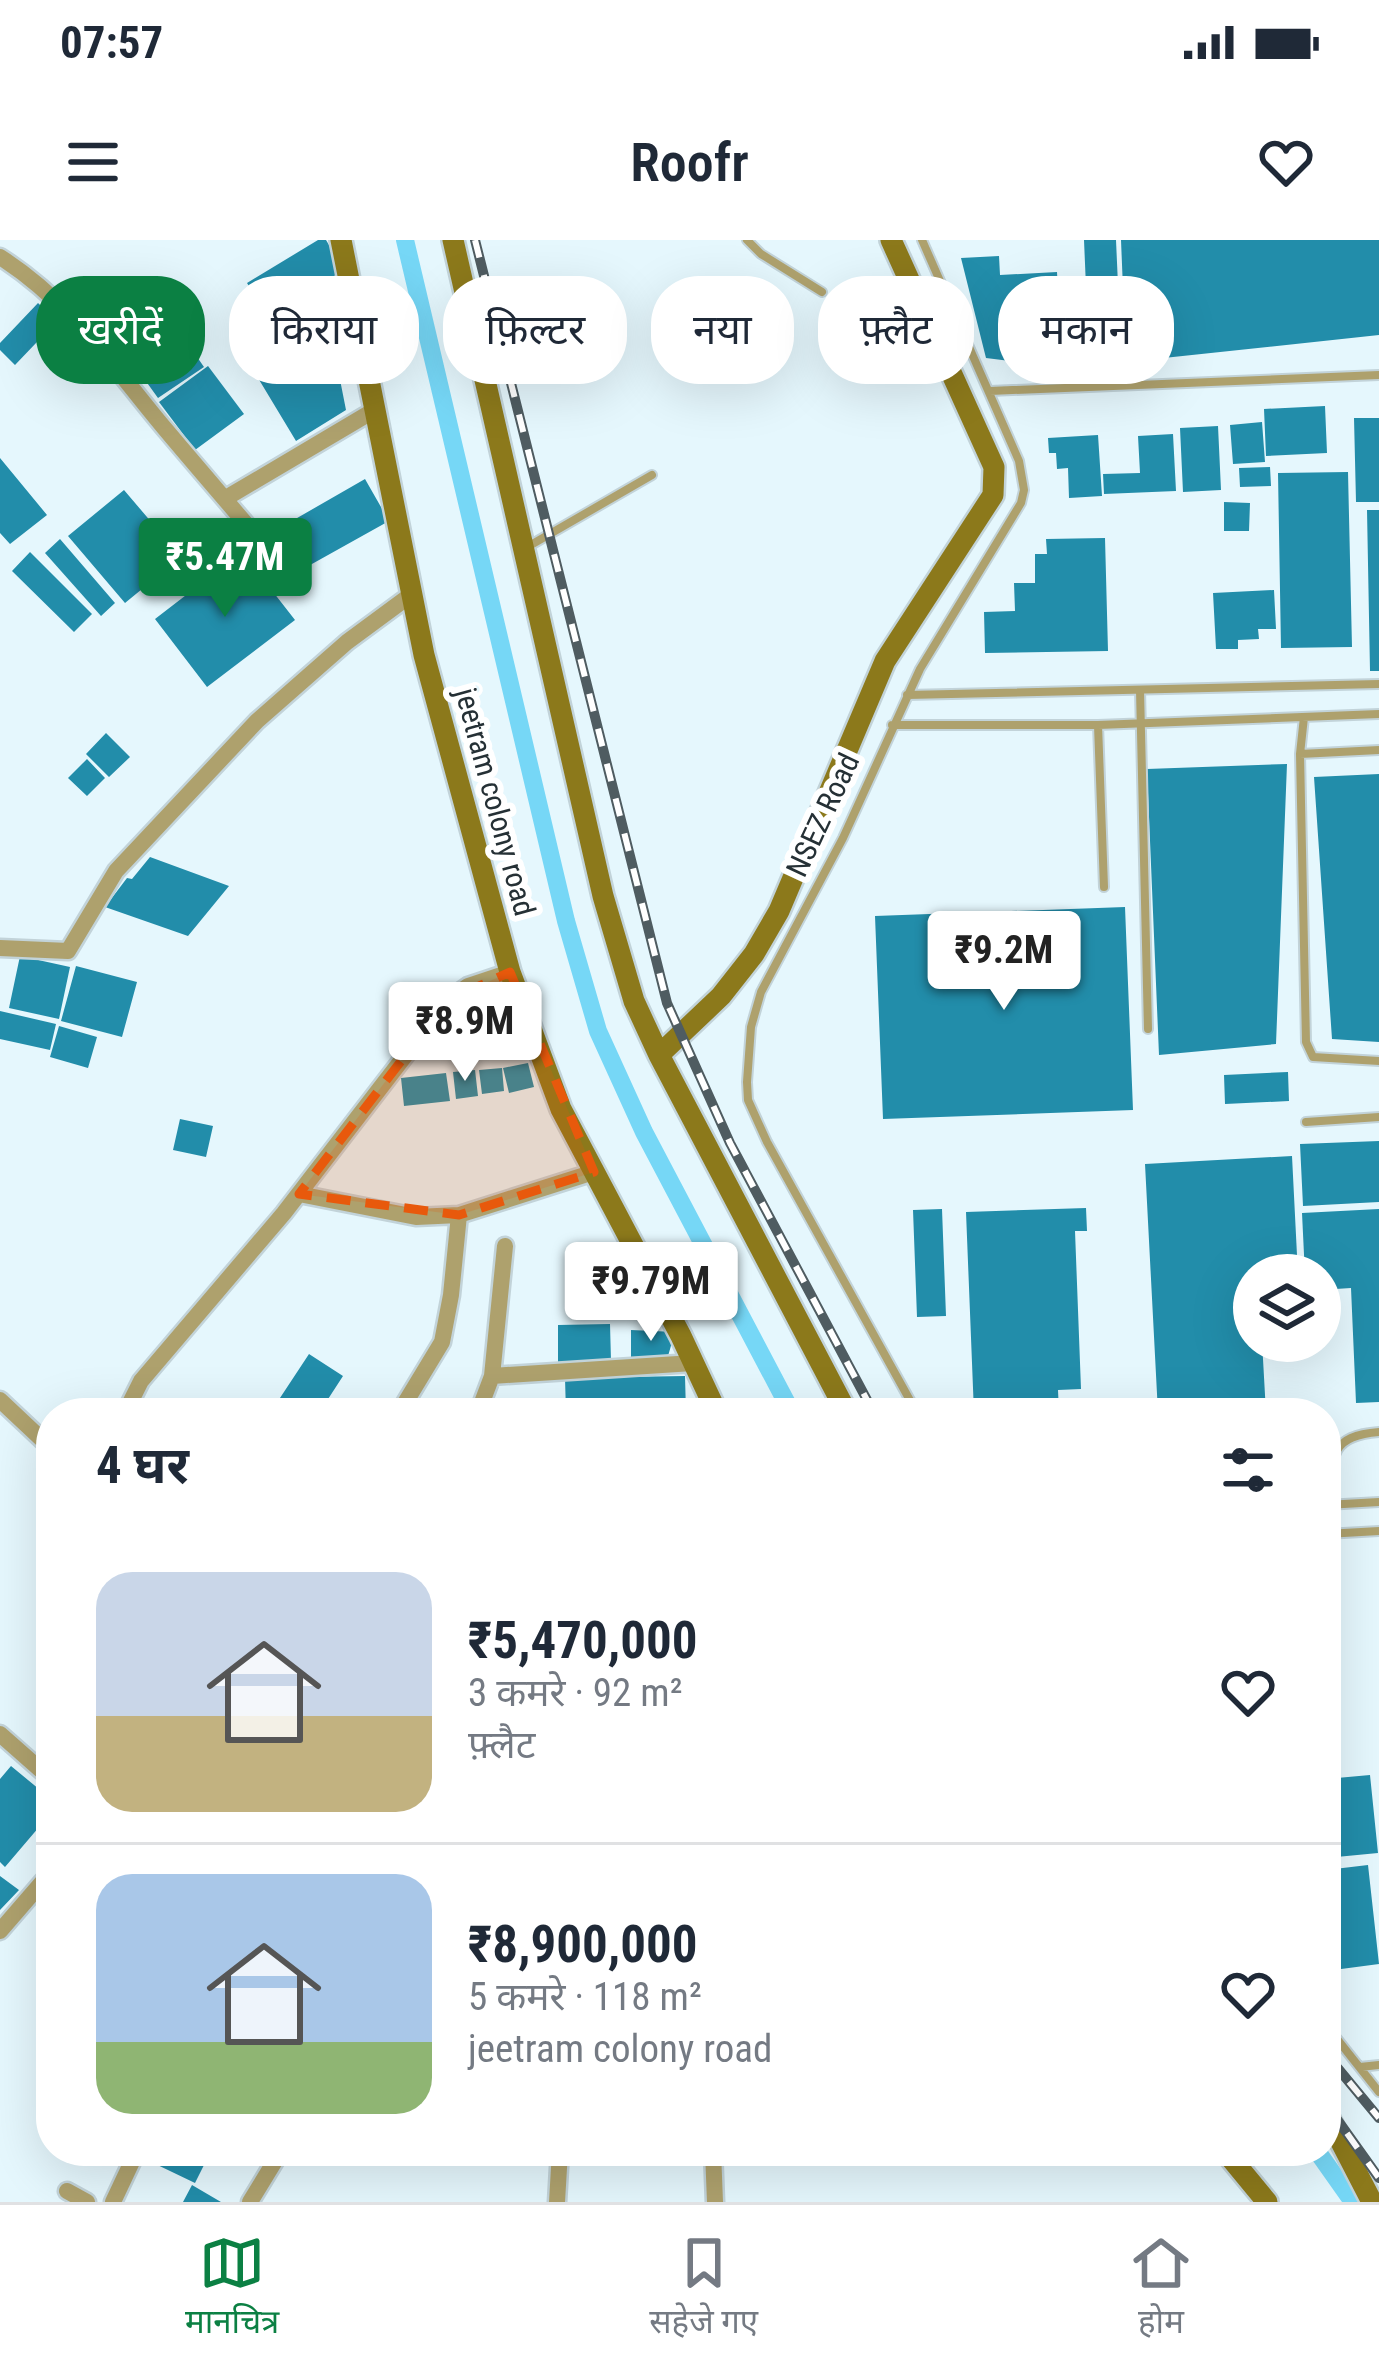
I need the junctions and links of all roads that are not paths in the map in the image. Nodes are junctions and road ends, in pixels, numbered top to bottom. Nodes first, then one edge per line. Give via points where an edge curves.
1 (340, 240) edge
2 (454, 240) edge
3 (747, 240) edge
4 (891, 240) edge
5 (922, 240) edge
6 (0, 257) edge
7 (818, 290) edge
8 (1379, 375) edge
9 (990, 392) junction
10 (373, 411) junction
11 (652, 475) dead end
12 (226, 498) junction
13 (522, 550) junction
14 (292, 579) dead end
15 (412, 595) junction
16 (1379, 684) edge
17 (1140, 690) junction
18 (908, 694) junction
19 (1379, 714) edge
20 (1304, 717) junction
21 (1141, 723) junction
22 (892, 725) junction
23 (1098, 725) junction
24 (1379, 749) edge
25 (1300, 754) junction
26 (1103, 886) dead end
27 (0, 948) edge
28 (510, 972) junction
29 (1148, 1029) dead end
30 (659, 1055) junction
31 (1379, 1061) edge
32 (1379, 1117) edge
33 (1306, 1121) dead end
34 (594, 1172) junction
35 (299, 1194) junction
36 (459, 1215) junction
37 (506, 1246) dead end
38 (693, 1363) junction
39 (492, 1376) junction
40 (133, 1398) edge
41 (408, 1398) edge
42 (484, 1398) edge
43 (710, 1398) edge
44 (839, 1398) edge
45 (908, 1398) edge
46 (0, 1400) edge
47 (1379, 1432) edge
48 (36, 1434) edge
49 (1341, 1442) edge
50 (1379, 1502) edge
51 (1341, 1504) edge
52 (1379, 1531) edge
53 (1341, 1533) edge
54 (0, 1734) edge
55 (36, 1766) edge
56 (36, 1889) edge
57 (0, 1931) edge
58 (1341, 2045) edge
59 (1379, 2065) edge
60 (1359, 2067) junction
61 (1378, 2089) edge
62 (1341, 2143) edge
63 (130, 2166) edge
64 (272, 2166) edge
65 (559, 2166) edge
66 (714, 2166) edge
67 (1237, 2166) edge
68 (68, 2191) dead end
69 (87, 2202) edge
70 (113, 2202) edge
71 (250, 2202) edge
72 (557, 2202) edge
73 (715, 2202) edge
74 (1267, 2202) edge
75 (1372, 2202) edge

1 - 10 street, jeetram colony road
2 - 13 street
3 - 7 lane
4 - 30 street via 994,467 993,495 885,661 754,954
5 - 9 lane, NSEZ Road
6 - 12 street via 97,340
8 - 9 lane
9 - 18 lane, NSEZ Road via 1023,474 1021,503
10 - 12 street
10 - 15 street, jeetram colony road
11 - 13 lane
12 - 14 street
13 - 30 street via 603,896
15 - 27 street via 347,642 193,787 116,871 68,951
15 - 28 street, jeetram colony road
16 - 17 lane
17 - 18 lane
17 - 21 lane
18 - 22 lane, NSEZ Road
19 - 20 lane
20 - 21 lane
20 - 25 lane
21 - 23 lane
21 - 29 lane
22 - 23 lane
22 - 45 lane, NSEZ Road via 761,992 747,1082 767,1142
23 - 26 lane
24 - 25 lane
25 - 31 lane via 1308,1050 1322,1060
28 - 34 street, jeetram colony road via 561,1109
28 - 35 street via 448,1000
30 - 44 street
32 - 33 lane
34 - 36 street
34 - 38 street, jeetram colony road
35 - 36 street via 395,1214
35 - 40 street
36 - 41 street via 442,1342
37 - 39 street
38 - 39 street
38 - 43 street, jeetram colony road
39 - 42 street
46 - 48 street
47 - 49 lane
50 - 51 lane
52 - 53 lane
54 - 55 street
56 - 57 street
58 - 60 lane
59 - 60 lane
60 - 61 lane
62 - 75 street
63 - 70 street
64 - 71 street
65 - 72 street
66 - 73 street
67 - 74 street
68 - 69 street

